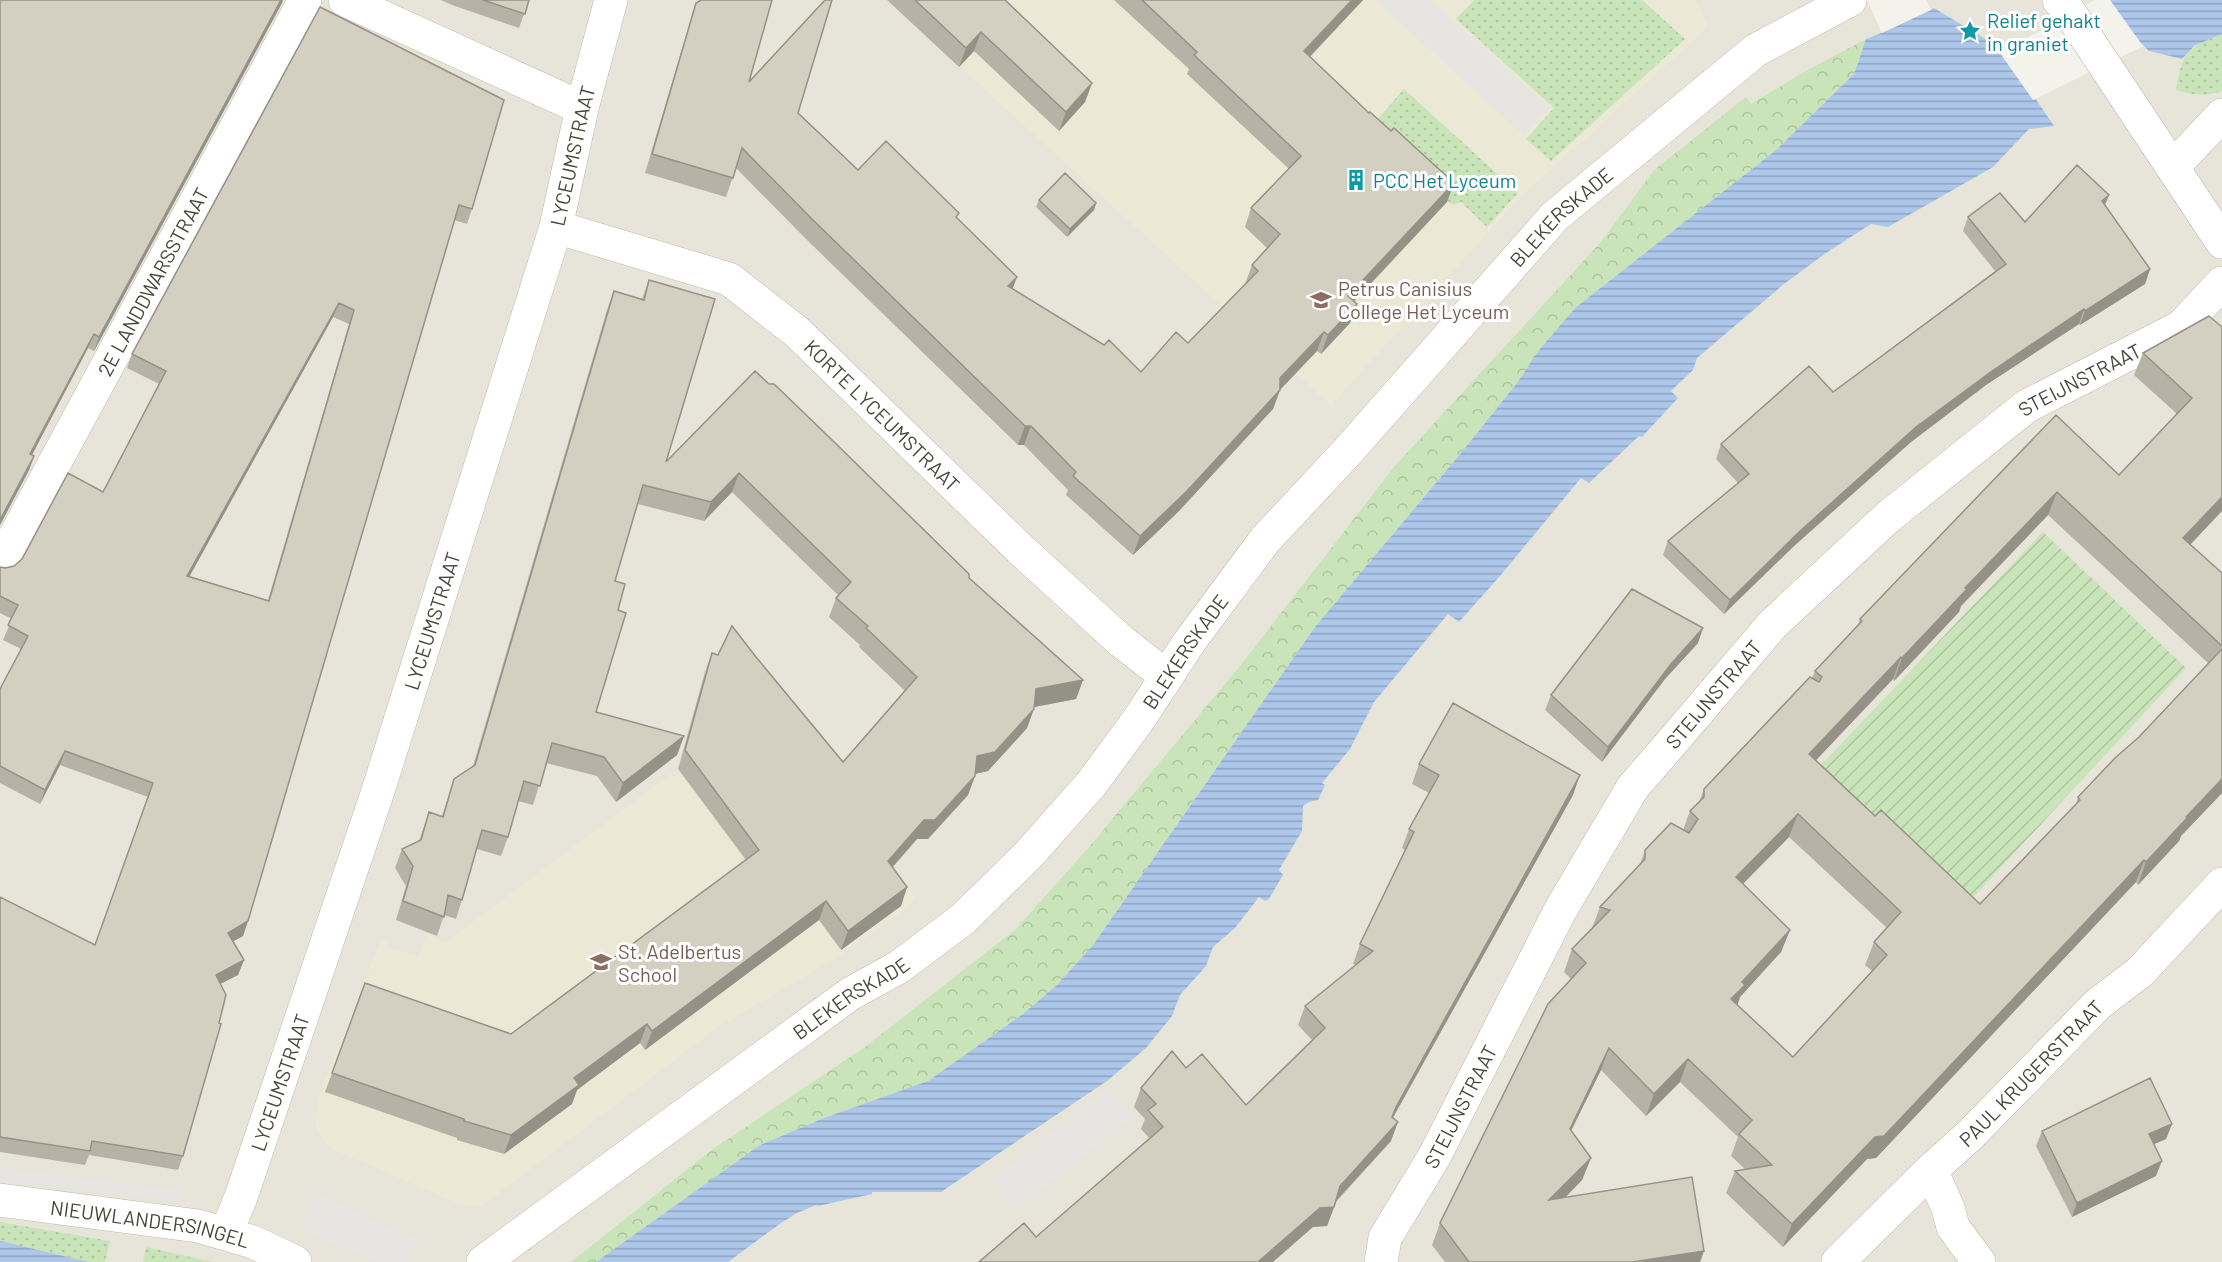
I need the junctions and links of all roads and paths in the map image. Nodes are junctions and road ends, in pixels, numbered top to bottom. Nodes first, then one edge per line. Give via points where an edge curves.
1 (304, 0) edge
2 (345, 0) edge
3 (612, 0) edge
4 (1850, 0) edge
5 (2064, 6) edge
6 (582, 108) junction
7 (2222, 115) edge
8 (2173, 167) junction
9 (556, 227) junction
10 (2222, 242) edge
11 (2222, 283) edge
12 (0, 564) edge
13 (1166, 676) junction
14 (2222, 884) edge
15 (1931, 1170) junction
16 (0, 1200) edge
17 (226, 1233) junction
18 (296, 1262) edge
19 (483, 1262) edge
20 (1381, 1262) edge
21 (1838, 1262) edge
22 (1979, 1262) edge

1 - 12 street, 2E LANDDWARSSTRAAT
2 - 6 street
3 - 6 street, LYCEUMSTRAAT
4 - 13 street, BLEKERSKADE via 1756,50 1555,216 1265,540
5 - 8 street
6 - 9 street, LYCEUMSTRAAT
7 - 8 street
8 - 10 street
9 - 13 street, KORTE LYCEUMSTRAAT via 729,279 797,332 1020,549 1121,641
9 - 17 street, LYCEUMSTRAAT via 377,794
11 - 20 street, STEIJNSTRAAT via 2181,327 2027,406 1888,517 1772,625 1674,739 1633,787 1561,909 1434,1157 1385,1238
13 - 19 street, BLEKERSKADE via 1092,783 1030,853 963,919 898,967 850,994
14 - 15 street, PAUL KRUGERSTRAAT via 2140,972 2098,1004
15 - 21 street, PAUL KRUGERSTRAAT
15 - 22 street via 1953,1227
16 - 17 street, NIEUWLANDERSINGEL
17 - 18 street, NIEUWLANDERSINGEL

